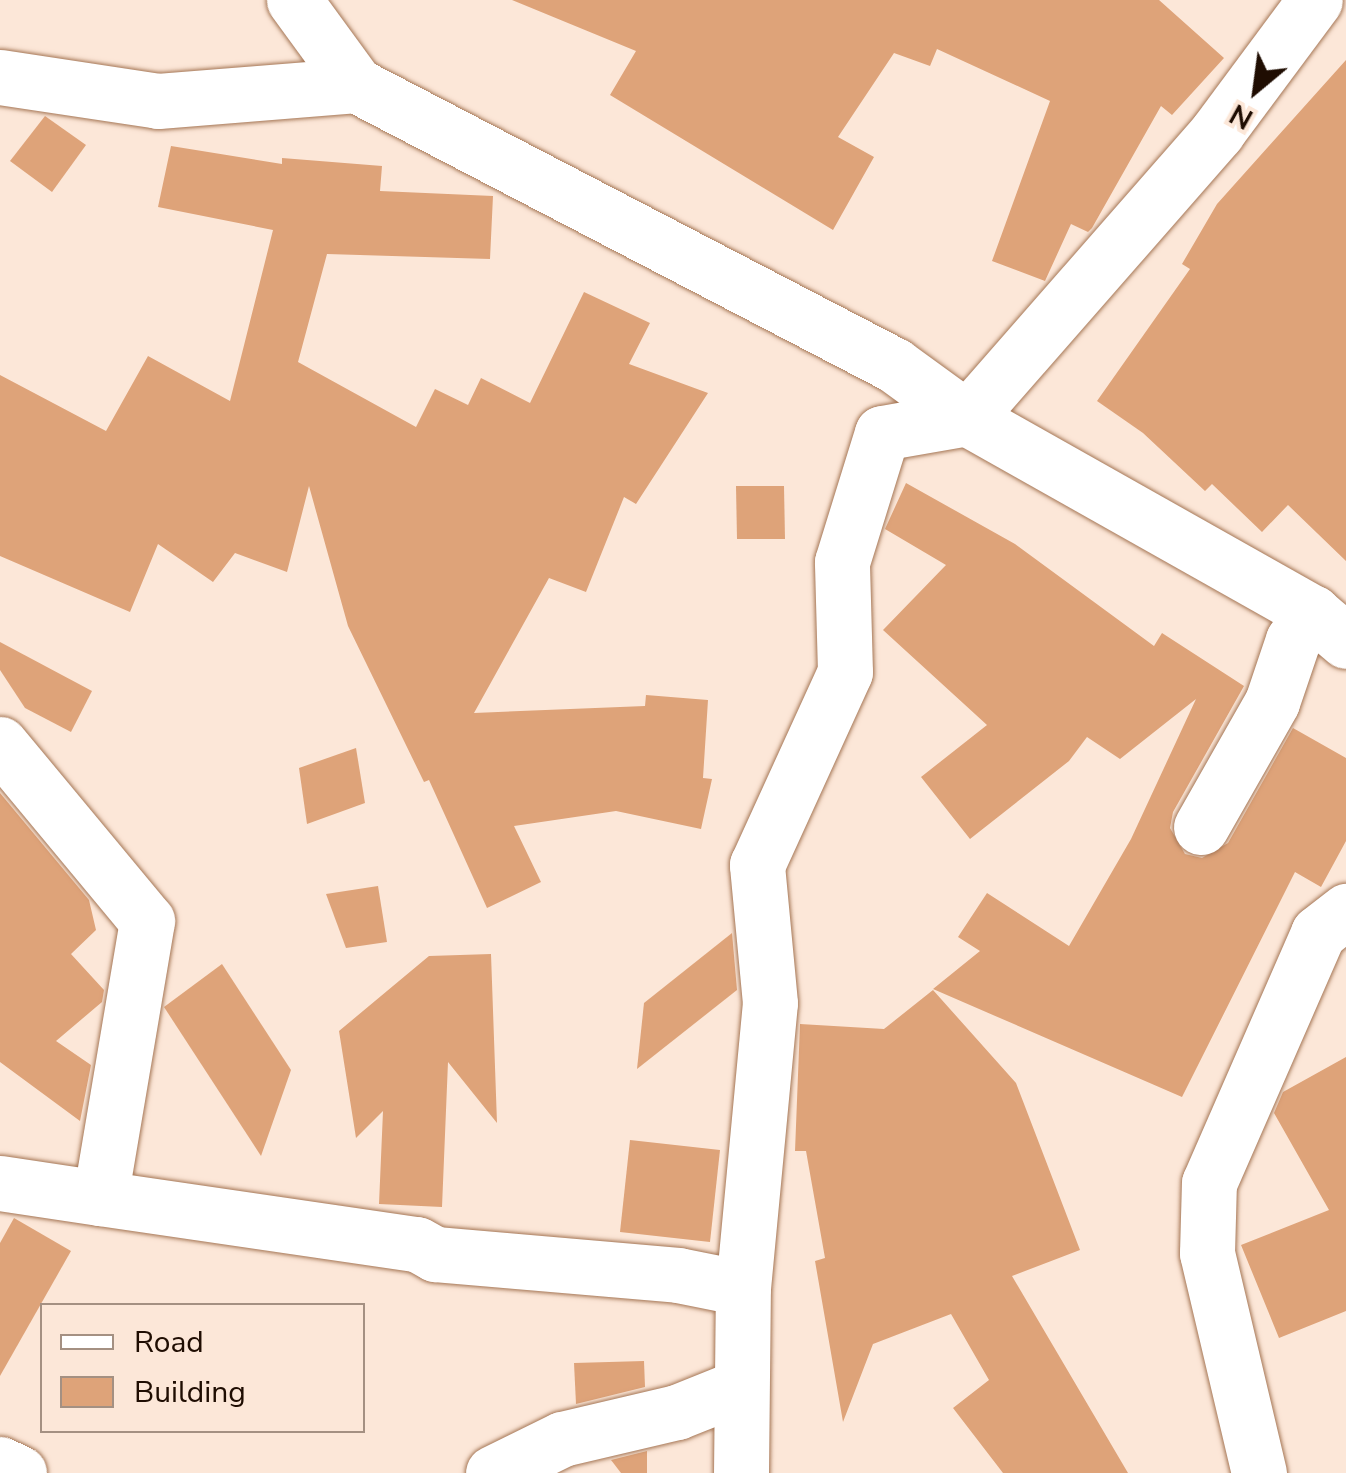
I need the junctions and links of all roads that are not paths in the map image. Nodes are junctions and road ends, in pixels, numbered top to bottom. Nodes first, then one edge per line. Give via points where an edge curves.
1 (294, 0) edge
2 (1315, 0) edge
3 (0, 76) edge
4 (356, 85) junction
5 (967, 418) junction
6 (1329, 627) edge
7 (0, 744) edge
8 (1201, 826) dead end
9 (1346, 910) edge
10 (0, 1184) edge
11 (100, 1198) junction
12 (743, 1288) junction
13 (737, 1388) junction
14 (0, 1464) edge
15 (18, 1473) edge
16 (493, 1473) edge
17 (740, 1473) edge
18 (1259, 1473) edge

1 - 4 street
2 - 5 street via 1218,132
3 - 4 street via 158,102
4 - 5 street via 894,365
5 - 6 street
5 - 12 street via 882,433 842,562 844,672 757,865 770,1003
6 - 8 street via 1292,640 1272,702
7 - 11 street via 147,921
9 - 18 street via 1318,932 1210,1183 1208,1253
10 - 11 street
11 - 12 street via 417,1244 434,1254 678,1275
12 - 13 street
13 - 16 street via 677,1412 562,1439
13 - 17 street
14 - 15 street

